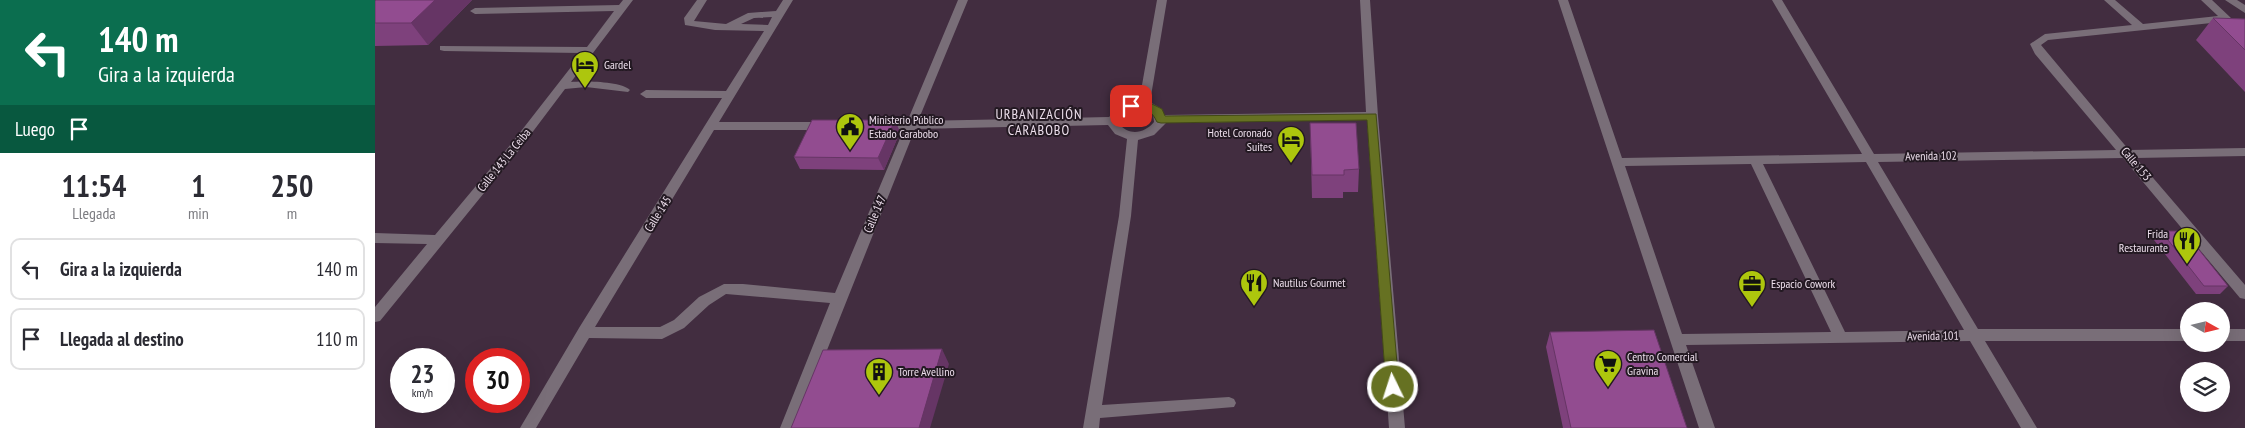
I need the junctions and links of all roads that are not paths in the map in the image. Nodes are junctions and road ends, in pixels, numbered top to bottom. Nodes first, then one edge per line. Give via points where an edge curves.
1 (702, 0) edge
2 (788, 0) edge
3 (963, 0) edge
4 (1162, 0) edge
5 (1365, 0) edge
6 (1563, 0) edge
7 (1777, 0) edge
8 (2109, 0) edge
9 (2206, 0) edge
10 (2229, 0) edge
11 (625, 4) edge
12 (2245, 10) edge
13 (475, 11) dead end
14 (779, 14) junction
15 (2231, 21) junction
16 (729, 27) junction
17 (2140, 27) junction
18 (770, 28) junction
19 (2245, 29) edge
20 (444, 48) dead end
21 (589, 50) junction
22 (562, 86) junction
23 (624, 90) dead end
24 (647, 94) dead end
25 (730, 95) junction
26 (1144, 105) junction
27 (1372, 116) junction
28 (1161, 119) junction
29 (1114, 121) junction
30 (712, 126) junction
31 (836, 126) edge
32 (865, 126) edge
33 (913, 126) junction
34 (1133, 136) junction
35 (2245, 152) edge
36 (2127, 154) junction
37 (1870, 156) junction
38 (1755, 159) junction
39 (1618, 162) junction
40 (375, 238) edge
41 (438, 240) junction
42 (2245, 294) edge
43 (839, 299) junction
44 (375, 317) edge
45 (584, 332) junction
46 (1973, 335) junction
47 (2180, 335) edge
48 (2230, 335) edge
49 (2245, 335) edge
50 (1841, 338) junction
51 (1678, 340) junction
52 (1229, 403) dead end
53 (1093, 412) junction
54 (528, 428) edge
55 (788, 428) edge
56 (1091, 428) edge
57 (1397, 428) edge
58 (1707, 428) edge
59 (2029, 428) edge

1 - 16 street via 689,23
2 - 14 street, Calle 145
3 - 33 street, Calle 147
4 - 26 street
5 - 27 street
6 - 39 street
7 - 37 street
8 - 17 street
9 - 15 street
10 - 12 street
11 - 13 street
11 - 21 street, Calle 143 La Ceiba
14 - 16 street via 752,15
14 - 18 street, Calle 145
15 - 17 street via 2221,19
15 - 19 street
16 - 18 street
17 - 36 street, Calle 153 via 2045,37 2035,44
18 - 25 street, Calle 145
20 - 21 street
21 - 22 street, Calle 143 La Ceiba
22 - 23 street via 586,84
22 - 41 street, Calle 143 La Ceiba
24 - 25 street
25 - 30 street, Calle 145
26 - 28 street via 1158,112
26 - 29 street via 1124,109
27 - 28 street
27 - 57 street
28 - 34 street via 1153,131
29 - 33 street
29 - 34 street via 1117,130
30 - 31 street
30 - 45 street, Calle 145
32 - 33 street
33 - 43 street, Calle 147
34 - 53 street via 1125,216
35 - 36 street, Avenida 102
36 - 37 street, Avenida 102
36 - 42 street, Calle 153
37 - 38 street, Avenida 102
37 - 46 street
38 - 39 street, Avenida 102
38 - 50 street
39 - 51 street
40 - 41 street
41 - 44 street, Calle 143 La Ceiba
43 - 45 street via 743,288 724,289 662,333
43 - 55 street, Calle 147
45 - 54 street, Calle 145
46 - 47 street, Avenida 101
46 - 50 street, Avenida 101
46 - 59 street
48 - 49 street
50 - 51 street, Avenida 101
51 - 58 street
52 - 53 street
53 - 56 street

